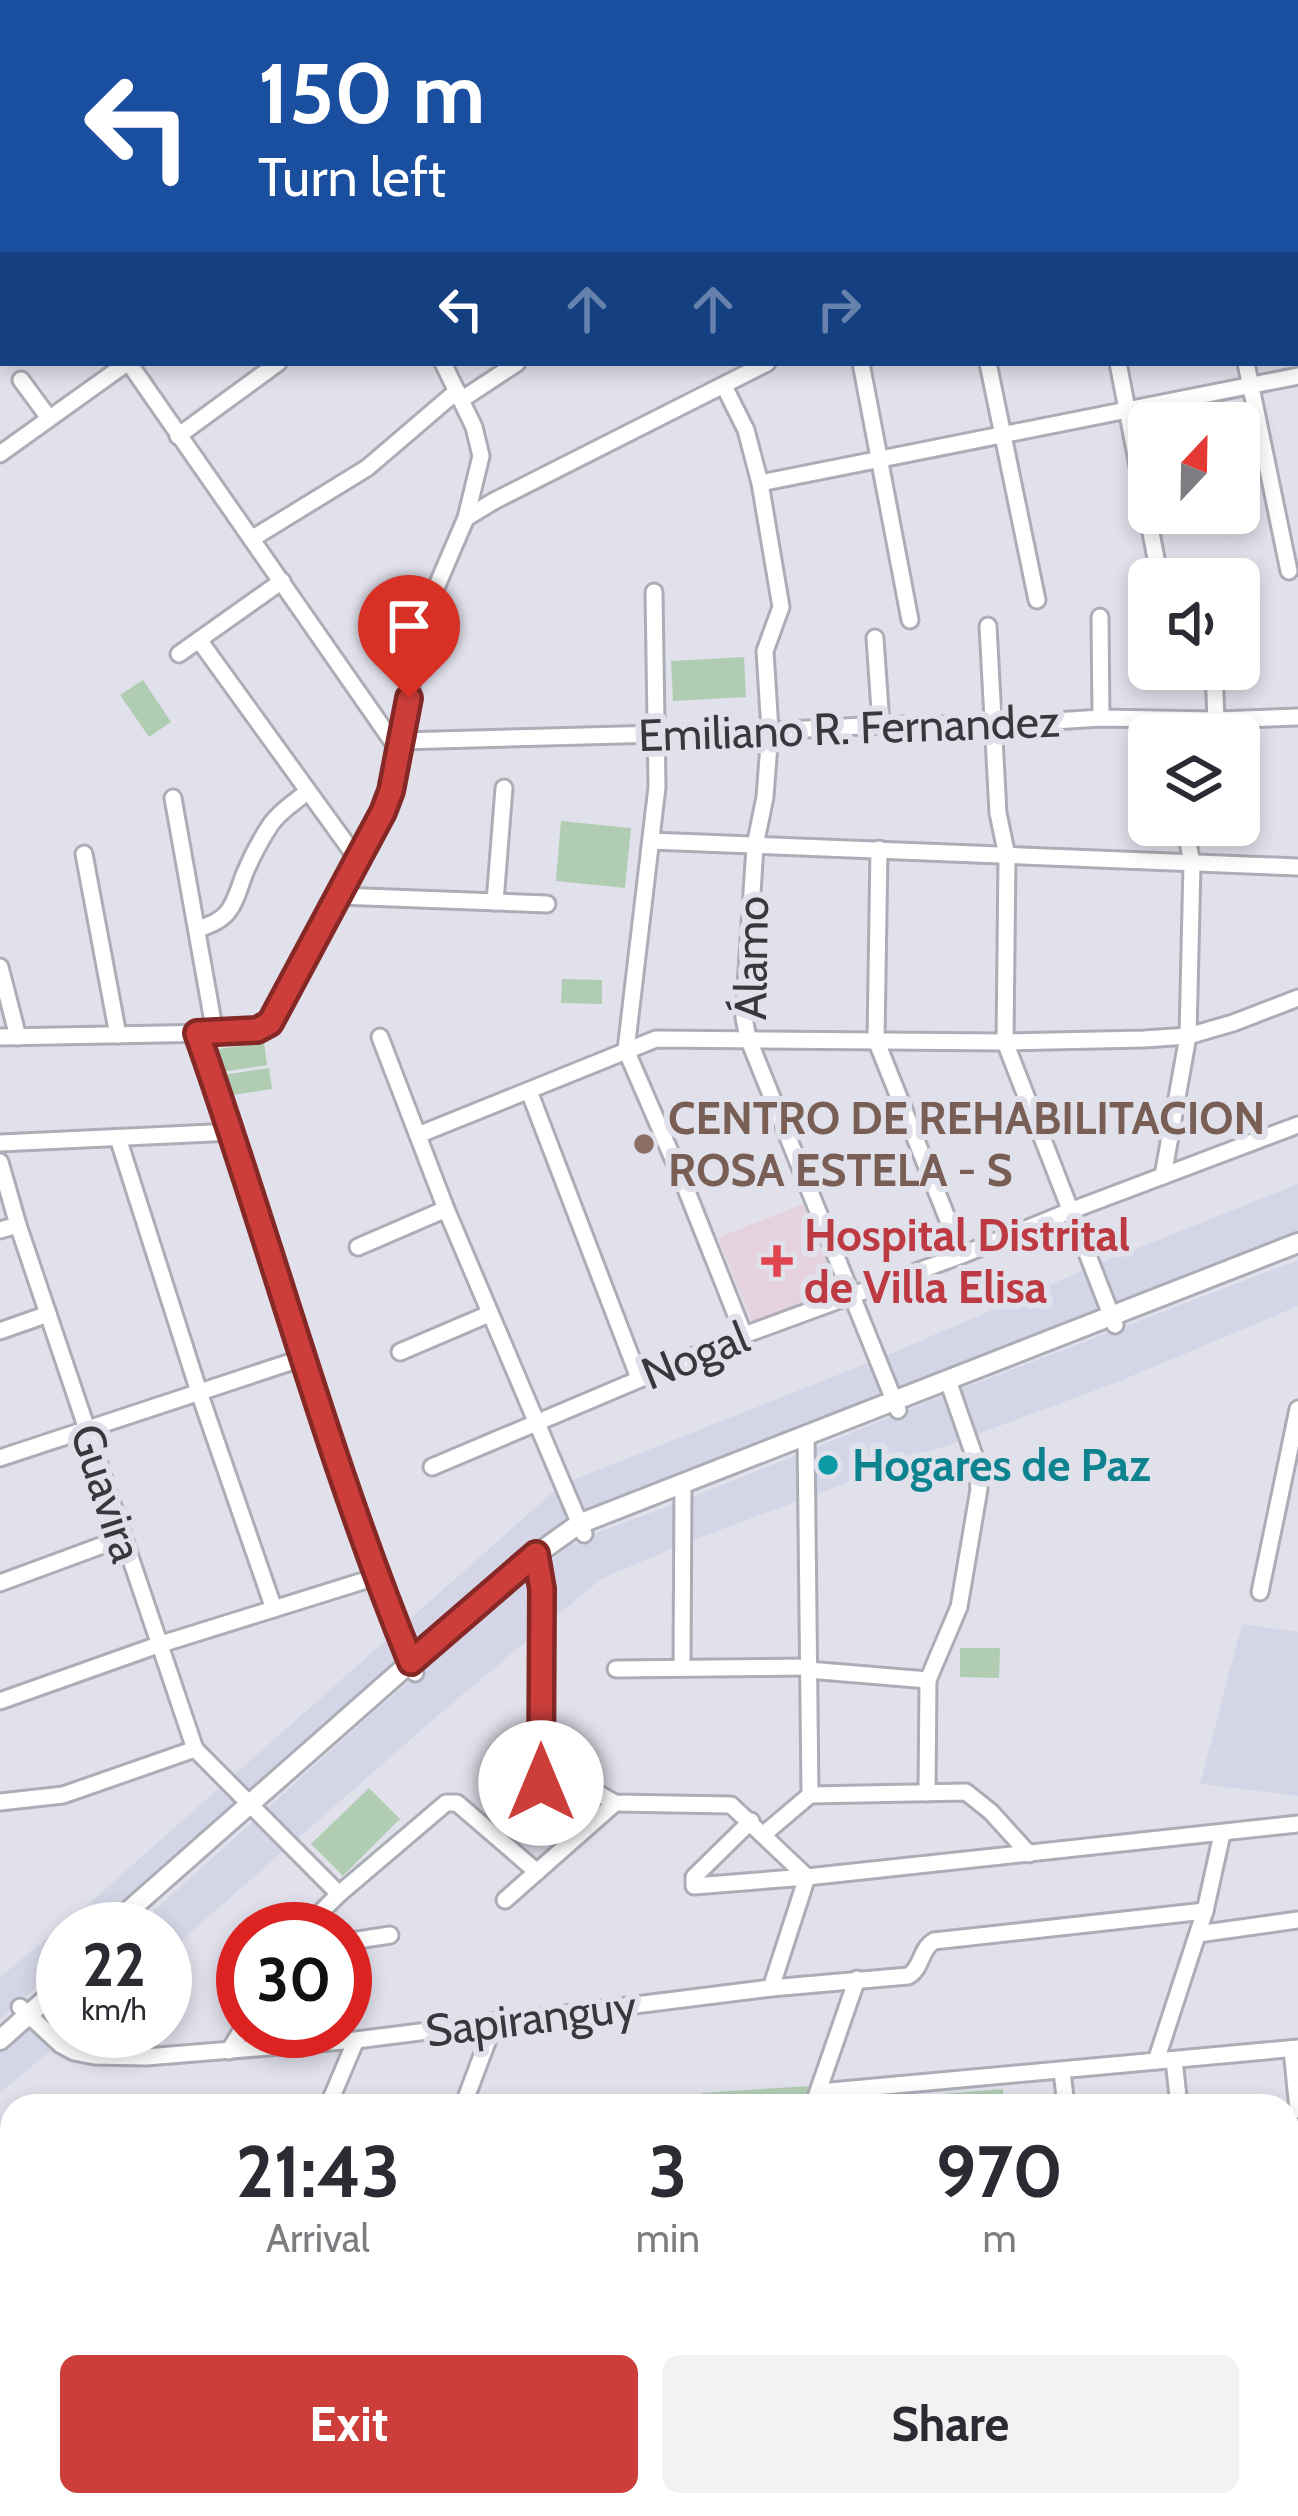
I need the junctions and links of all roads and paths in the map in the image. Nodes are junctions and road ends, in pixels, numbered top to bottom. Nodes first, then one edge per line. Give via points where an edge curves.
1 (124, 366) edge
2 (130, 366) edge
3 (274, 366) edge
4 (444, 366) edge
5 (512, 366) edge
6 (756, 366) edge
7 (862, 366) edge
8 (989, 366) edge
9 (1119, 366) edge
10 (1247, 366) edge
11 (1298, 376) edge
12 (21, 380) dead end
13 (724, 386) junction
14 (1250, 386) junction
15 (459, 395) junction
16 (1169, 402) edge
17 (1128, 410) joint
18 (49, 418) junction
19 (1001, 435) junction
20 (178, 436) junction
21 (0, 454) edge
22 (881, 459) junction
23 (760, 483) junction
24 (466, 518) junction
25 (253, 538) junction
26 (1289, 571) dead end
27 (283, 581) junction
28 (654, 592) dead end
29 (1037, 600) dead end
30 (1100, 617) dead end
31 (910, 620) dead end
32 (988, 626) dead end
33 (875, 638) dead end
34 (199, 640) junction
35 (179, 654) dead end
36 (1298, 717) edge
37 (1101, 718) junction
38 (1260, 718) edge
39 (1128, 721) edge
40 (881, 725) junction
41 (992, 725) junction
42 (770, 731) junction
43 (658, 735) junction
44 (400, 746) junction
45 (504, 788) dead end
46 (307, 792) junction
47 (173, 798) dead end
48 (651, 842) junction
49 (755, 846) junction
50 (1189, 846) edge
51 (879, 849) junction
52 (84, 854) dead end
53 (1007, 856) junction
54 (358, 860) junction
55 (1192, 864) junction
56 (1298, 867) edge
57 (339, 896) junction
58 (495, 902) junction
59 (547, 904) dead end
60 (197, 929) junction
61 (0, 967) edge
62 (1298, 998) edge
63 (197, 1033) junction
64 (215, 1033) junction
65 (118, 1035) junction
66 (18, 1036) junction
67 (1188, 1036) junction
68 (0, 1037) edge
69 (380, 1037) dead end
70 (748, 1038) junction
71 (876, 1040) junction
72 (1005, 1042) junction
73 (626, 1050) junction
74 (529, 1091) junction
75 (1298, 1125) edge
76 (232, 1132) junction
77 (418, 1135) junction
78 (118, 1138) junction
79 (0, 1143) edge
80 (0, 1162) edge
81 (1163, 1176) junction
82 (446, 1209) junction
83 (1070, 1210) junction
84 (18, 1225) junction
85 (0, 1230) edge
86 (1298, 1243) edge
87 (358, 1246) dead end
88 (1298, 1254) edge
89 (962, 1255) junction
90 (850, 1295) junction
91 (48, 1314) junction
92 (489, 1314) junction
93 (1113, 1320) junction
94 (0, 1330) edge
95 (744, 1335) junction
96 (400, 1352) dead end
97 (303, 1358) junction
98 (639, 1378) junction
99 (951, 1389) junction
100 (200, 1392) junction
101 (896, 1405) junction
102 (1298, 1409) edge
103 (536, 1421) junction
104 (86, 1430) junction
105 (1294, 1438) edge
106 (806, 1440) junction
107 (0, 1458) edge
108 (432, 1467) dead end
109 (683, 1488) junction
110 (581, 1529) junction
111 (122, 1538) junction
112 (537, 1560) junction
113 (376, 1577) junction
114 (0, 1583) edge
115 (1260, 1592) dead end
116 (274, 1609) junction
117 (158, 1645) junction
118 (413, 1668) junction
119 (682, 1668) junction
120 (808, 1668) junction
121 (616, 1669) dead end
122 (928, 1680) junction
123 (0, 1701) edge
124 (195, 1748) junction
125 (927, 1793) junction
126 (809, 1795) junction
127 (0, 1802) edge
128 (615, 1803) junction
129 (254, 1807) junction
130 (751, 1821) junction
131 (1298, 1825) edge
132 (764, 1834) junction
133 (1222, 1834) junction
134 (1030, 1854) junction
135 (536, 1872) junction
136 (807, 1877) junction
137 (339, 1894) junction
138 (505, 1900) dead end
139 (140, 1902) edge
140 (154, 1902) edge
141 (331, 1902) edge
142 (1205, 1911) junction
143 (1298, 1920) edge
144 (1198, 1934) junction
145 (390, 1935) dead end
146 (372, 1938) edge
147 (857, 1979) junction
148 (771, 1988) junction
149 (36, 1998) edge
150 (36, 2003) edge
151 (24, 2011) junction
152 (495, 2021) junction
153 (0, 2024) edge
154 (372, 2038) edge
155 (0, 2040) edge
156 (1295, 2049) edge
157 (216, 2052) edge
158 (348, 2058) edge
159 (1174, 2060) junction
160 (1156, 2061) junction
161 (1062, 2071) junction
162 (333, 2094) edge
163 (468, 2094) edge
164 (819, 2094) edge
165 (861, 2094) edge
166 (1065, 2094) edge
167 (1178, 2094) edge
168 (1297, 2094) edge

1 - 18 street
2 - 20 street
3 - 20 street
4 - 15 street
5 - 15 street
6 - 13 street
7 - 22 street
8 - 19 street
9 - 17 street
10 - 14 street
11 - 14 street
12 - 18 street
13 - 23 street, Álamo
13 - 24 street
14 - 16 street
14 - 26 street
15 - 24 street via 481,456
15 - 25 street via 367,468
17 - 19 street
18 - 21 street
19 - 22 street
19 - 29 street
20 - 25 street
22 - 23 street
22 - 31 street
23 - 42 street, Álamo via 781,607 766,651
24 - 44 street via 427,611
25 - 27 street
27 - 34 street
27 - 44 street
28 - 43 street
30 - 37 street
32 - 41 street
33 - 40 street
34 - 35 street
34 - 46 street
36 - 38 street, Emiliano R. Fernandez
37 - 39 street, Emiliano R. Fernandez
37 - 41 street, Emiliano R. Fernandez
40 - 41 street, Emiliano R. Fernandez
40 - 42 street, Emiliano R. Fernandez
41 - 53 street
42 - 43 street, Emiliano R. Fernandez
42 - 49 street, Álamo
43 - 44 street, Emiliano R. Fernandez
43 - 48 street
44 - 54 street via 391,791
45 - 58 street
46 - 54 street
46 - 60 street via 272,822 231,910
47 - 60 street
48 - 49 street
48 - 73 street
49 - 51 street
49 - 70 street, Álamo
50 - 55 street
51 - 53 street
51 - 71 street
52 - 65 street
53 - 55 street
53 - 72 street
54 - 57 street
55 - 56 street
55 - 67 street
57 - 58 street
57 - 64 street via 270,1023
58 - 59 street
60 - 64 street
61 - 66 street
62 - 67 street
63 - 64 street
63 - 65 street
63 - 76 street
65 - 66 street
66 - 68 street
67 - 72 street
67 - 81 street
69 - 77 street
70 - 71 street
70 - 73 street via 656,1039
70 - 90 street, Álamo
71 - 72 street
71 - 89 street
72 - 83 street
73 - 74 street
73 - 95 street
74 - 77 street
74 - 98 street
75 - 81 street, Nogal
76 - 78 street
76 - 97 street
77 - 82 street
78 - 79 street
78 - 100 street
80 - 84 street, Guavira
81 - 83 street, Nogal
82 - 87 street
82 - 92 street
83 - 89 street, Nogal
83 - 93 street
84 - 85 street
84 - 91 street, Guavira
86 - 93 main road
88 - 93 main road
89 - 90 street, Nogal
90 - 95 street, Nogal
90 - 101 street, Álamo
91 - 94 street
91 - 104 street, Guavira
92 - 96 street
92 - 103 street
93 - 99 main road
93 - 101 main road
95 - 98 street, Nogal
97 - 100 street
97 - 113 street
98 - 103 street, Nogal
99 - 101 main road
99 - 122 street via 979,1489 959,1607
100 - 104 street
100 - 116 street
101 - 106 main road
102 - 105 street
103 - 108 street, Nogal
103 - 110 street
104 - 107 street
104 - 111 street, Guavira
105 - 115 street
106 - 109 main road
106 - 120 street
109 - 110 main road
109 - 119 street
110 - 112 main road
111 - 114 street
111 - 117 street, Guavira
112 - 118 main road
112 - 128 street via 541,1783
113 - 116 street
113 - 118 street
116 - 117 street
117 - 123 street
117 - 124 street, Guavira
118 - 129 main road
119 - 120 street
119 - 121 street
120 - 122 street
120 - 126 street
122 - 125 street
124 - 127 street via 63,1795
124 - 129 street, Guavira
125 - 126 street
125 - 134 street via 967,1792
126 - 132 street
128 - 130 street via 731,1805
128 - 135 street
129 - 137 street, Guavira
129 - 139 main road
129 - 140 main road
130 - 132 street
130 - 136 street via 694,1886
131 - 133 street
132 - 136 street
133 - 134 street
133 - 142 street
134 - 136 street
135 - 137 street via 452,1801
135 - 138 street
136 - 148 street
137 - 141 street
142 - 144 street
142 - 147 street, Sapiranguy via 934,1941 913,1974
143 - 144 street
144 - 160 street
145 - 146 street
147 - 148 street, Sapiranguy
147 - 164 street
148 - 152 street, Sapiranguy
149 - 151 main road
150 - 151 main road
151 - 153 main road
151 - 155 main road
151 - 157 street, Sapiranguy via 83,2055
152 - 154 street, Sapiranguy
152 - 163 street
156 - 159 street
156 - 168 street
158 - 162 street
159 - 160 street
159 - 167 street
160 - 161 street
161 - 165 street
161 - 166 street

